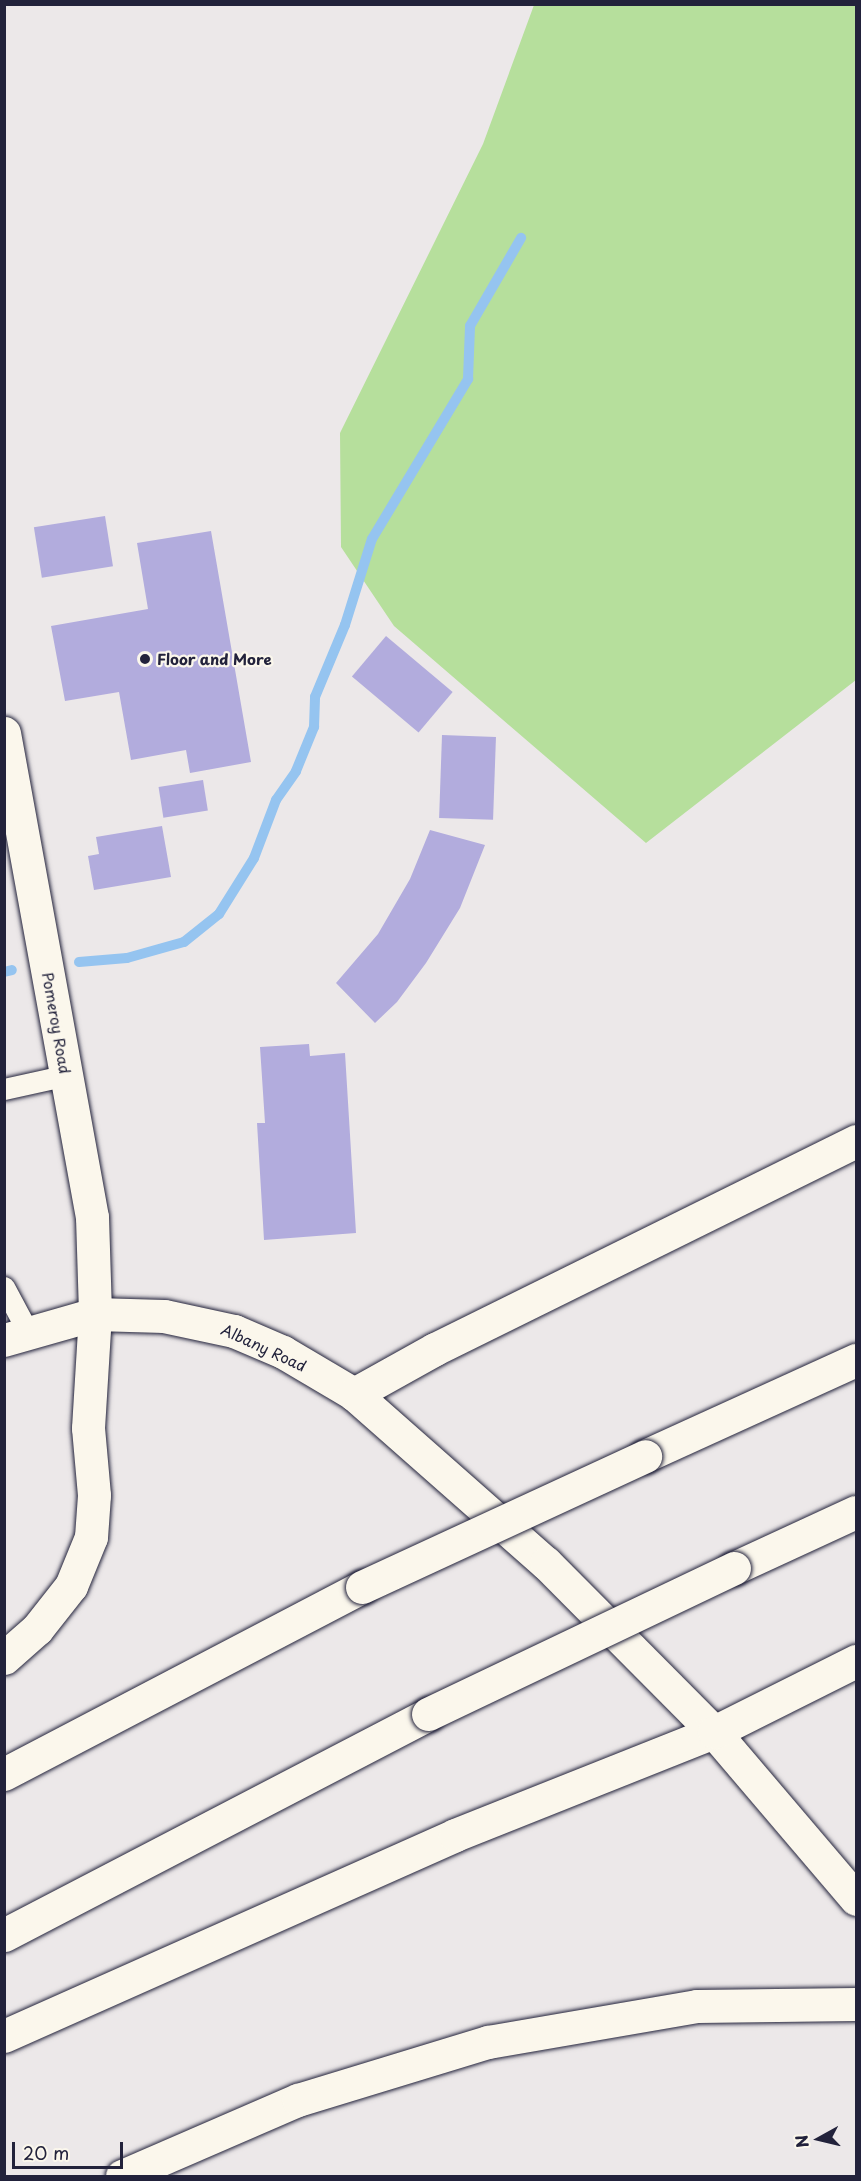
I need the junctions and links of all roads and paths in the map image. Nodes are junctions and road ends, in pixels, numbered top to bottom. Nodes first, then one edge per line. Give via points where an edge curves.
1 (4, 733) edge
2 (67, 1075) junction
3 (4, 1089) edge
4 (856, 1141) edge
5 (4, 1287) edge
6 (95, 1314) junction
7 (16, 1336) edge
8 (856, 1360) edge
9 (354, 1394) junction
10 (856, 1512) edge
11 (4, 1658) edge
12 (856, 1661) edge
13 (714, 1732) junction
14 (4, 1774) edge
15 (856, 1899) edge
16 (4, 1935) edge
17 (856, 2004) edge
18 (4, 2036) edge
19 (122, 2176) edge

1 - 2 main road, Pomeroy Road
2 - 3 lane
2 - 6 main road, Pomeroy Road via 92,1217
4 - 9 main road via 435,1349
5 - 7 lane
6 - 7 main road, Albany Road
6 - 9 main road, Albany Road via 164,1316 215,1324 283,1352
6 - 11 main road, Pomeroy Road via 88,1428 94,1496 91,1537 71,1586 37,1629
8 - 14 main road, bridge via 362,1587
9 - 13 main road, Albany Road via 546,1563
10 - 16 main road, bridge via 428,1714
12 - 13 main road
13 - 15 main road, Albany Road
13 - 18 main road via 455,1835
17 - 19 main road via 696,2006 593,2021 477,2046 298,2100

